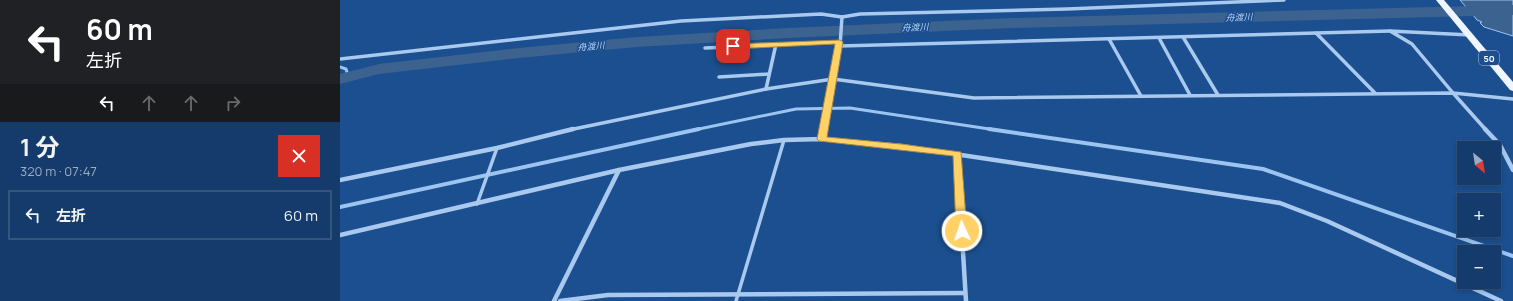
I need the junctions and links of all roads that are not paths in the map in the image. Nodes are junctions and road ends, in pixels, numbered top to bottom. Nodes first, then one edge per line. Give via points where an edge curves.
1 (1284, 0) edge
2 (1440, 0) edge
3 (842, 18) junction
4 (1390, 31) junction
5 (1467, 32) junction
6 (1316, 33) junction
7 (1183, 37) junction
8 (1159, 38) junction
9 (1109, 40) junction
10 (840, 42) junction
11 (776, 44) junction
12 (705, 48) dead end
13 (340, 59) edge
14 (769, 74) junction
15 (719, 77) dead end
16 (833, 79) junction
17 (1513, 88) edge
18 (766, 89) junction
19 (1375, 93) junction
20 (1453, 93) junction
21 (1190, 95) junction
22 (1218, 95) junction
23 (1141, 96) junction
24 (1513, 99) edge
25 (822, 139) junction
26 (784, 140) junction
27 (497, 148) junction
28 (957, 154) junction
29 (619, 170) junction
30 (1513, 170) edge
31 (340, 180) edge
32 (477, 204) junction
33 (340, 235) edge
34 (965, 293) junction
35 (738, 294) junction
36 (554, 301) edge
37 (560, 301) edge
38 (736, 301) edge
39 (966, 301) edge
40 (1501, 301) edge

1 - 3 street via 860,14
2 - 5 main road, 50
3 - 10 street
3 - 13 street via 821,14 681,21
4 - 5 street
4 - 6 street
4 - 20 street via 1412,44
5 - 17 main road, 50
6 - 7 street
6 - 19 street
7 - 8 street
7 - 22 street
8 - 9 street
8 - 21 street
9 - 10 street
9 - 23 street
10 - 11 street
10 - 16 street
11 - 12 street
11 - 14 street
14 - 15 street
14 - 18 street
16 - 18 street
16 - 23 street via 974,98
16 - 25 street
18 - 27 street via 571,129
19 - 20 street
19 - 22 street
20 - 24 street
20 - 30 street via 1500,145
21 - 22 street
21 - 23 street
25 - 26 street
25 - 28 street
26 - 29 street
26 - 35 lane
27 - 31 street
27 - 32 lane
28 - 34 street
28 - 40 street via 1280,203 1327,221
29 - 32 street
29 - 36 street
32 - 33 street
34 - 35 street
34 - 39 street
35 - 37 street via 608,296
35 - 38 lane

